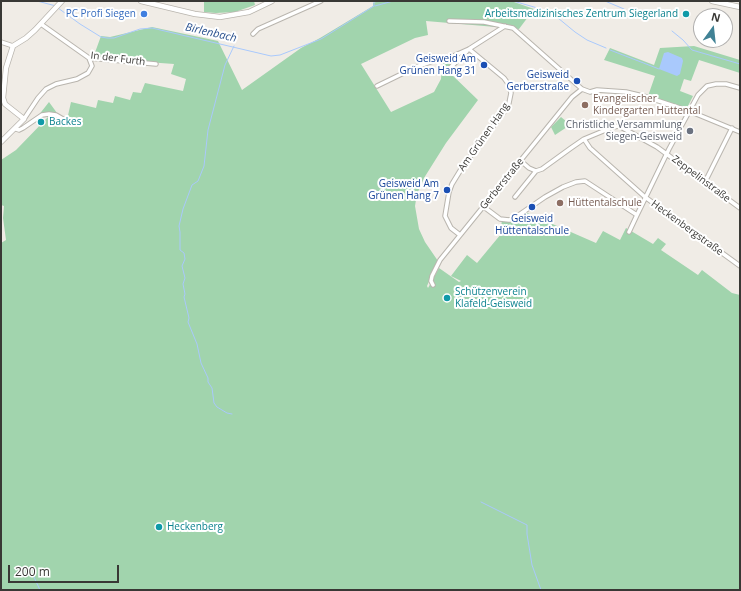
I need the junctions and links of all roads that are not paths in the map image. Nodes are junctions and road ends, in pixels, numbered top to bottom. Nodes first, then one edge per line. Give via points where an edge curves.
1 (141, 1) edge
2 (272, 1) edge
3 (321, 1) edge
4 (712, 1) edge
5 (58, 5) edge
6 (740, 7) edge
7 (449, 21) dead end
8 (41, 24) junction
9 (505, 26) junction
10 (253, 34) dead end
11 (3, 42) edge
12 (1, 46) edge
13 (13, 46) junction
14 (470, 49) junction
15 (89, 58) junction
16 (156, 64) dead end
17 (446, 72) dead end
18 (377, 86) dead end
19 (740, 88) edge
20 (582, 89) junction
21 (689, 111) junction
22 (24, 119) junction
23 (68, 122) dead end
24 (16, 128) junction
25 (732, 128) junction
26 (740, 132) edge
27 (584, 139) junction
28 (1, 142) edge
29 (667, 153) junction
30 (521, 161) junction
31 (536, 171) junction
32 (705, 182) junction
33 (515, 197) dead end
34 (645, 197) junction
35 (484, 207) junction
36 (740, 208) edge
37 (636, 215) junction
38 (629, 232) dead end
39 (460, 235) junction
40 (740, 266) edge
41 (433, 285) dead end

1 - 2 street via 195,14 220,17 249,12
3 - 10 street via 258,29
4 - 6 street
5 - 8 street
7 - 9 street via 484,22
8 - 13 street
8 - 15 street, In der Furth
9 - 14 street
9 - 20 street via 513,28
11 - 12 street
11 - 13 street
13 - 22 street via 6,68 3,98 5,104
14 - 17 street
14 - 18 street via 416,67
14 - 39 street, Am Grünen Hang via 504,78 510,85 511,93 504,112 463,166 449,192 445,216 451,228
15 - 16 street, In der Furth
15 - 22 street via 92,66 88,73 46,89
19 - 21 street via 720,84 707,86 698,95
20 - 21 street via 590,92 626,92
20 - 30 street, Gerberstraße via 572,97
21 - 25 street
21 - 29 street
22 - 24 street
23 - 24 street via 49,114 42,115 19,130
24 - 28 street
25 - 26 street
25 - 32 street
27 - 29 street, Zeppelinstraße via 619,126
27 - 31 street, Zeppelinstraße
27 - 34 street, Heckenbergstraße via 590,148
29 - 32 street, Zeppelinstraße
29 - 34 street
30 - 31 street
30 - 35 street, Gerberstraße
31 - 33 street, Zeppelinstraße
32 - 36 street, Zeppelinstraße
34 - 37 street
34 - 40 street, Heckenbergstraße
35 - 37 street via 500,219 513,219 562,187 585,181
35 - 39 street, Gerberstraße
37 - 38 street
39 - 41 street, Gerberstraße via 437,266 432,276

